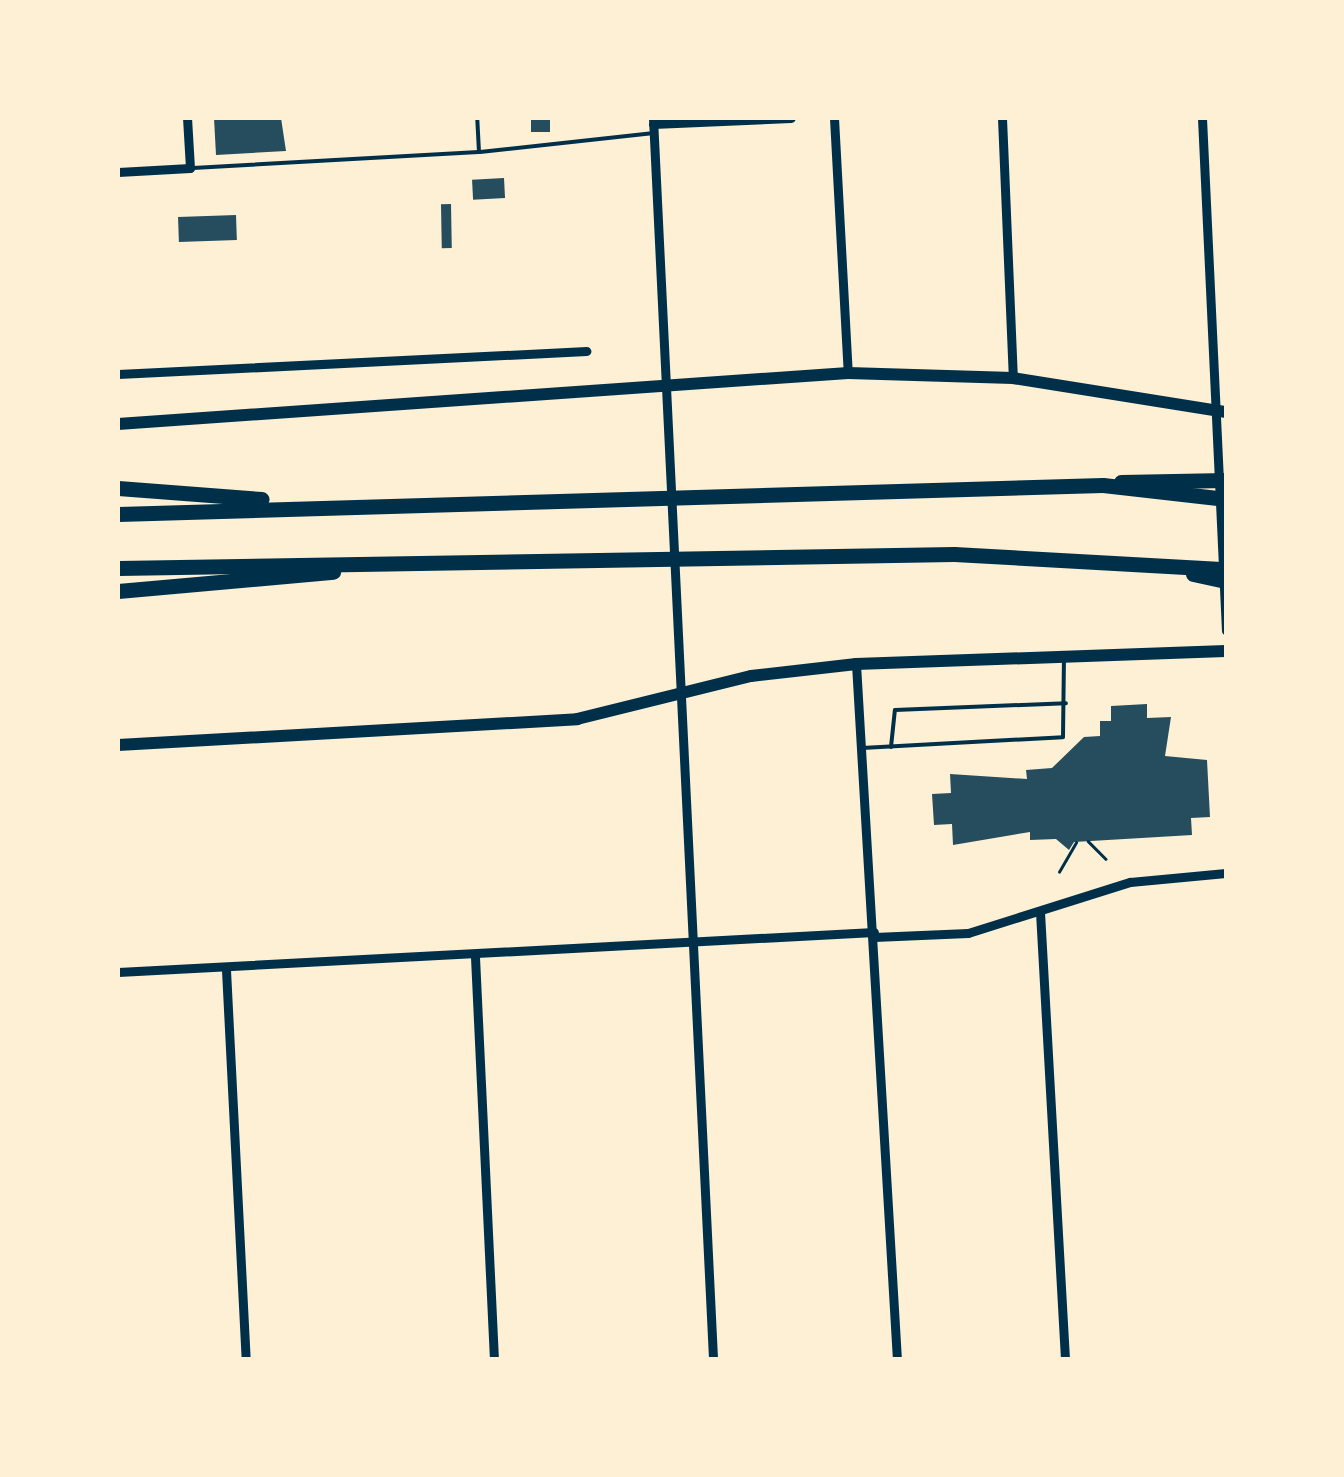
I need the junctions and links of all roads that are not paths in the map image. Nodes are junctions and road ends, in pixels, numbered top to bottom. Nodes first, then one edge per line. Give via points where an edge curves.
1 (187, 118) edge
2 (477, 118) edge
3 (791, 118) edge
4 (834, 118) edge
5 (1002, 118) edge
6 (1202, 118) edge
7 (653, 125) edge
8 (478, 152) junction
9 (190, 168) junction
10 (118, 172) edge
11 (586, 351) dead end
12 (848, 373) junction
13 (118, 374) edge
14 (1014, 378) junction
15 (665, 388) junction
16 (1221, 410) edge
17 (118, 424) edge
18 (1226, 480) edge
19 (1103, 485) junction
20 (118, 488) edge
21 (1226, 499) edge
22 (331, 504) junction
23 (118, 514) edge
24 (954, 554) junction
25 (460, 561) junction
26 (118, 568) edge
27 (1226, 569) edge
28 (1226, 581) edge
29 (118, 591) edge
30 (1226, 629) edge
31 (1226, 651) edge
32 (1064, 657) junction
33 (856, 664) junction
34 (677, 698) junction
35 (1066, 702) junction
36 (118, 745) edge
37 (891, 747) junction
38 (862, 748) junction
39 (1226, 873) edge
40 (1040, 912) junction
41 (874, 935) junction
42 (690, 942) junction
43 (475, 957) junction
44 (226, 970) junction
45 (118, 972) edge
46 (246, 1360) edge
47 (494, 1360) edge
48 (712, 1360) edge
49 (897, 1360) edge
50 (1065, 1360) edge

1 - 9 street
2 - 8 lane
3 - 7 street
4 - 12 street
5 - 14 street
6 - 16 street
7 - 8 lane
7 - 15 street
8 - 9 lane
9 - 10 street
11 - 13 street
12 - 14 main road
12 - 15 main road
14 - 16 main road
15 - 17 main road
15 - 34 street
16 - 30 street
18 - 19 highway via 1156,476
19 - 21 highway
19 - 22 highway
20 - 22 highway
22 - 23 highway
24 - 25 highway
24 - 27 highway
24 - 28 highway
25 - 26 highway
25 - 29 highway
31 - 32 main road
32 - 33 main road
32 - 35 lane
33 - 34 main road via 751,676
33 - 38 street
34 - 36 main road via 577,720
34 - 42 street
35 - 37 lane via 1067,734 1056,738
35 - 37 lane via 894,710
37 - 38 lane
38 - 41 street
39 - 40 street via 1130,882
40 - 41 street via 968,934
40 - 50 street
41 - 42 street
41 - 49 street
42 - 43 street
42 - 48 street
43 - 44 street
43 - 47 street
44 - 45 street
44 - 46 street

